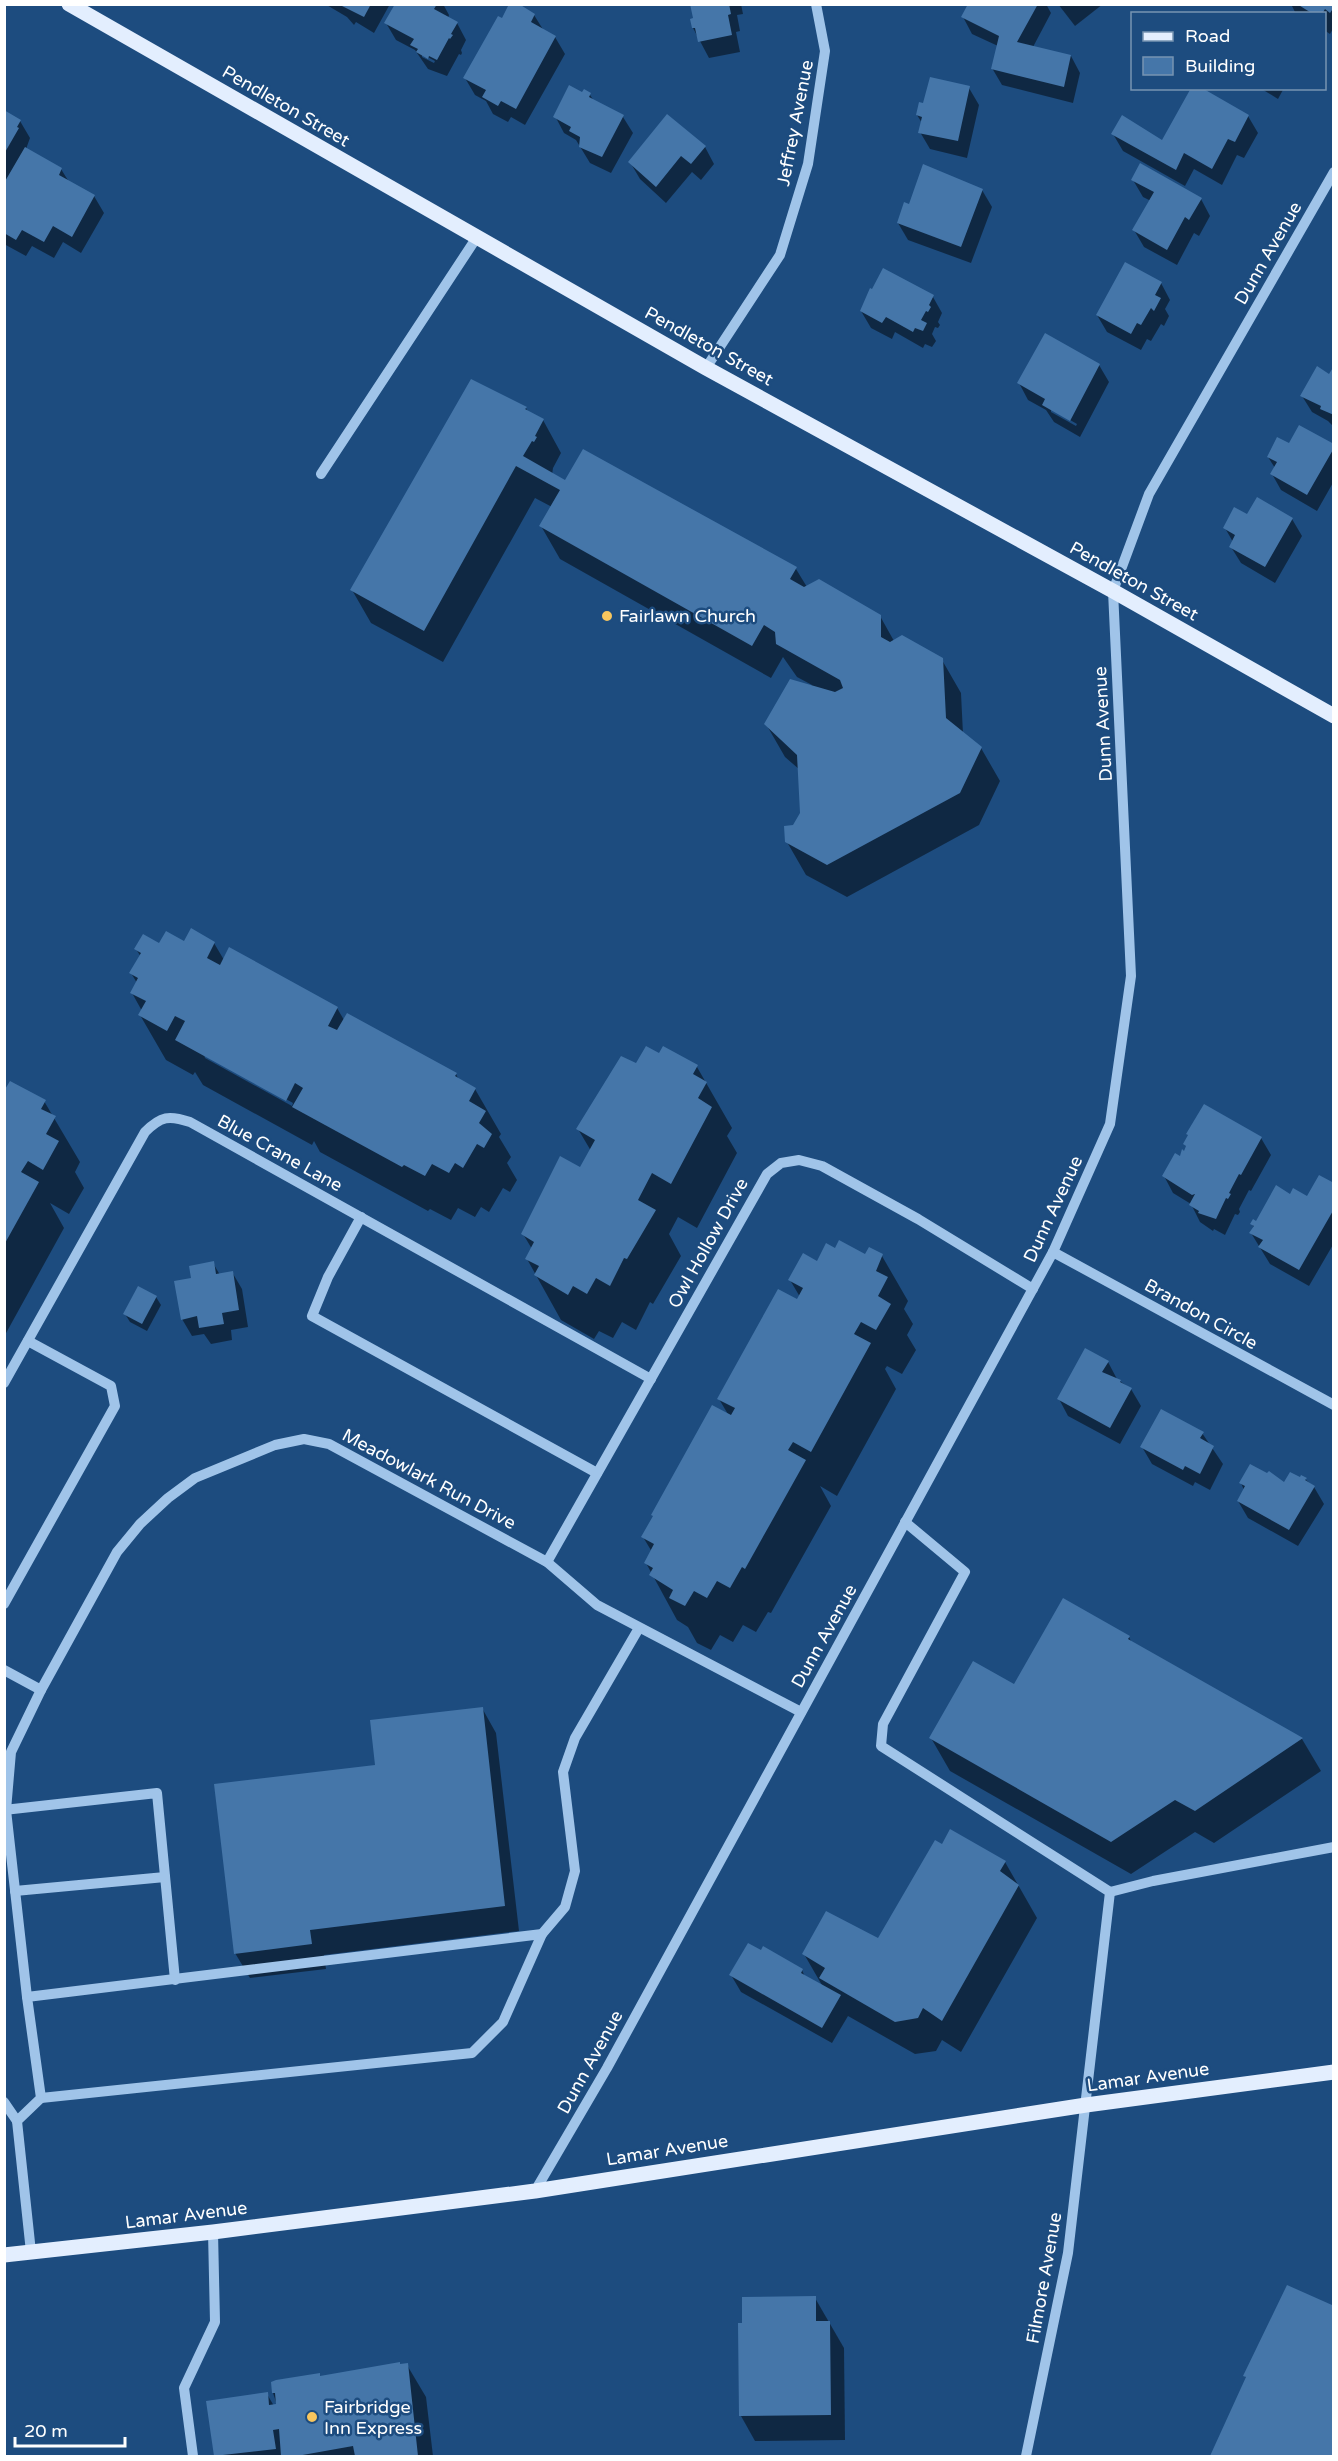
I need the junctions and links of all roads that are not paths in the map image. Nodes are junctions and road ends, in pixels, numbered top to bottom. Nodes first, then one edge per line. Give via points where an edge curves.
1 (69, 4) edge
2 (816, 4) edge
3 (1334, 172) edge
4 (477, 237) junction
5 (706, 368) junction
6 (321, 474) dead end
7 (1113, 591) junction
8 (1334, 716) edge
9 (361, 1217) junction
10 (1053, 1252) junction
11 (1033, 1288) junction
12 (28, 1341) junction
13 (651, 1379) junction
14 (4, 1383) edge
15 (1334, 1405) edge
16 (597, 1473) junction
17 (905, 1522) junction
18 (547, 1562) junction
19 (4, 1604) edge
20 (639, 1628) junction
21 (4, 1670) edge
22 (41, 1690) junction
23 (801, 1712) junction
24 (5, 1810) edge
25 (1334, 1847) edge
26 (165, 1877) junction
27 (15, 1891) junction
28 (1110, 1892) junction
29 (542, 1934) junction
30 (175, 1980) junction
31 (27, 1997) junction
32 (1334, 2073) edge
33 (41, 2098) junction
34 (4, 2102) edge
35 (1086, 2105) junction
36 (17, 2121) junction
37 (535, 2191) junction
38 (213, 2232) junction
39 (31, 2253) junction
40 (4, 2255) edge
41 (193, 2457) edge
42 (1026, 2457) edge

1 - 4 main road, Pendleton Street
2 - 5 street, Jeffrey Avenue via 825,51 808,164 784,244
3 - 7 street, Dunn Avenue via 1149,494
4 - 5 main road, Pendleton Street
4 - 6 street
5 - 7 main road, Pendleton Street
7 - 8 main road, Pendleton Street
7 - 10 street, Dunn Avenue via 1131,976 1110,1124
9 - 12 street, Blue Crane Lane via 190,1122 173,1116 156,1122 145,1132
9 - 13 street, Blue Crane Lane
9 - 16 street via 312,1316
10 - 11 street, Dunn Avenue
10 - 15 street, Brandon Circle
11 - 13 street, Owl Hollow Drive via 822,1166 799,1160 781,1163 767,1174
11 - 17 street, Dunn Avenue
12 - 14 street, Blue Crane Lane
12 - 19 street via 111,1386 115,1406
13 - 16 street, Owl Hollow Drive
16 - 18 street, Owl Hollow Drive
17 - 23 street, Dunn Avenue
17 - 28 street via 965,1572 883,1724 881,1746
18 - 20 street, Meadowlark Run Drive via 597,1605
18 - 22 street, Meadowlark Run Drive via 330,1444 304,1439 275,1445 195,1478 140,1524 117,1552
20 - 23 street, Meadowlark Run Drive
20 - 29 street via 575,1738 563,1772 575,1871 566,1907
21 - 22 street
22 - 24 street, Meadowlark Run Drive via 11,1752
23 - 37 street, Dunn Avenue
24 - 26 street via 157,1793
24 - 27 street, Meadowlark Run Drive
25 - 28 street
26 - 27 street
26 - 30 street
27 - 31 street, Meadowlark Run Drive
28 - 35 street, Filmore Avenue
29 - 30 street
29 - 33 street via 503,2022 472,2054
30 - 31 street
31 - 33 street, Meadowlark Run Drive
32 - 35 main road, Lamar Avenue
33 - 36 street
34 - 36 street
35 - 37 main road, Lamar Avenue
35 - 42 street, Filmore Avenue via 1068,2253
36 - 39 street
37 - 38 main road, Lamar Avenue
38 - 39 main road, Lamar Avenue
38 - 41 street via 215,2322 184,2388
39 - 40 main road, Lamar Avenue

